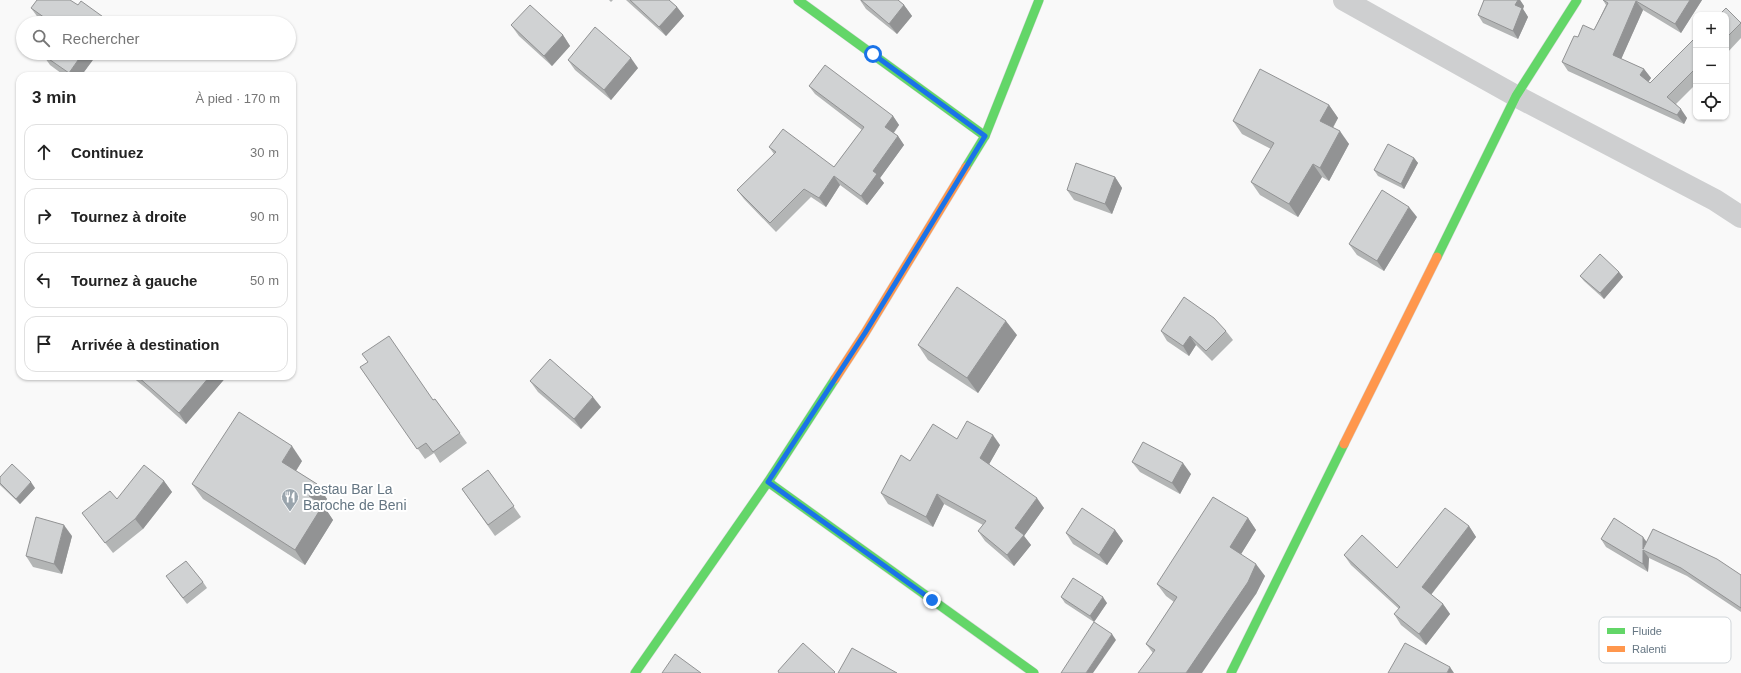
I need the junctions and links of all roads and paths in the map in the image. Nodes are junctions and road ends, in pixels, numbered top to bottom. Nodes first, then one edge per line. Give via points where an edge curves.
1 (798, 0) edge
2 (1039, 0) edge
3 (1344, 0) edge
4 (1577, 0) edge
5 (1516, 96) junction
6 (985, 136) junction
7 (1741, 217) edge
8 (768, 482) junction
9 (635, 673) edge
10 (1034, 673) edge
11 (1231, 673) edge

1 - 6 street
2 - 6 street
3 - 5 street
4 - 5 street
5 - 7 street via 1715,200
5 - 11 street
6 - 8 street via 865,333
8 - 9 street
8 - 10 street

